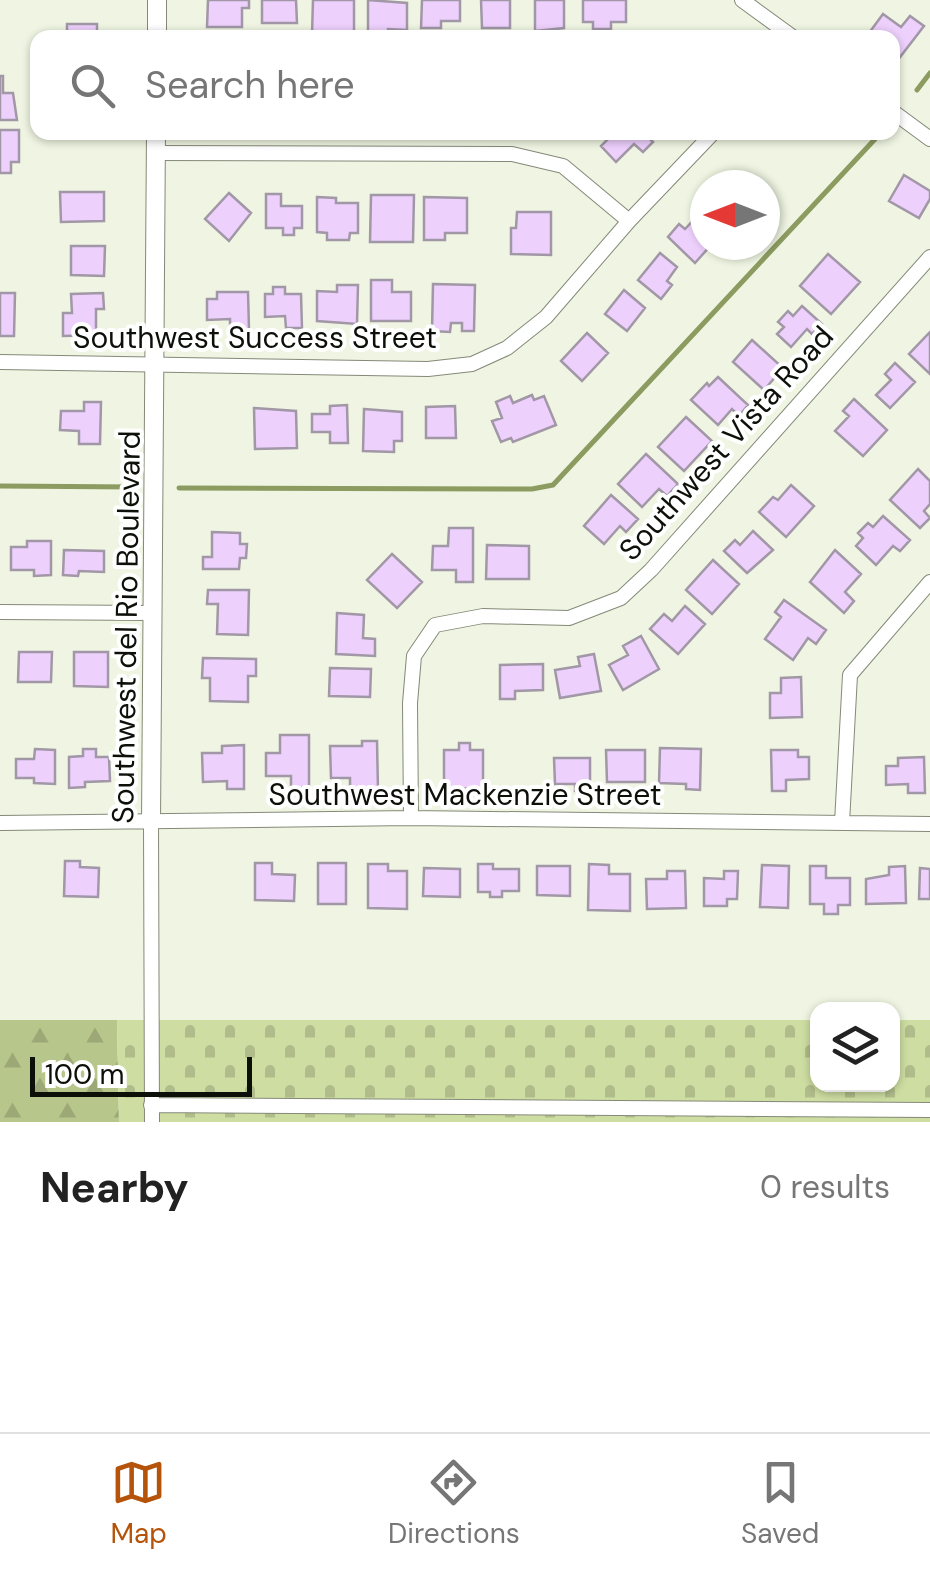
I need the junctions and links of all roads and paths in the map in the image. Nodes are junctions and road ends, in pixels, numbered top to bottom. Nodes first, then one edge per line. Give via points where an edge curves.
1 (157, 0) edge
2 (742, 0) edge
3 (156, 30) edge
4 (783, 30) edge
5 (900, 117) edge
6 (930, 139) edge
7 (156, 140) edge
8 (706, 140) edge
9 (156, 152) junction
10 (630, 221) junction
11 (930, 257) edge
12 (0, 362) edge
13 (156, 364) junction
14 (930, 582) edge
15 (0, 612) edge
16 (152, 613) junction
17 (411, 818) junction
18 (0, 823) edge
19 (842, 823) junction
20 (151, 824) junction
21 (930, 824) edge
22 (151, 1105) junction
23 (930, 1110) edge
24 (425, 1115) edge
25 (152, 1122) edge

1 - 3 street
2 - 4 street
5 - 6 street
7 - 9 street, Southwest del Rio Boulevard
8 - 10 street, Southwest Success Street
9 - 10 street via 512,154 563,166
9 - 13 street, Southwest del Rio Boulevard
10 - 13 street, Southwest Success Street via 546,317 472,364
11 - 17 street, Southwest Vista Road via 622,598 569,618 483,616 436,625 414,656
12 - 13 street, Southwest Success Street
13 - 16 street, Southwest del Rio Boulevard
14 - 19 street via 850,674
15 - 16 street
16 - 20 street, Southwest del Rio Boulevard
17 - 19 street, Southwest Mackenzie Street
17 - 20 street, Southwest Mackenzie Street
18 - 20 street, Southwest Mackenzie Street
19 - 21 street, Southwest Mackenzie Street
20 - 22 street, Southwest del Rio Boulevard
22 - 24 street
22 - 25 street, Southwest del Rio Boulevard
23 - 24 street

